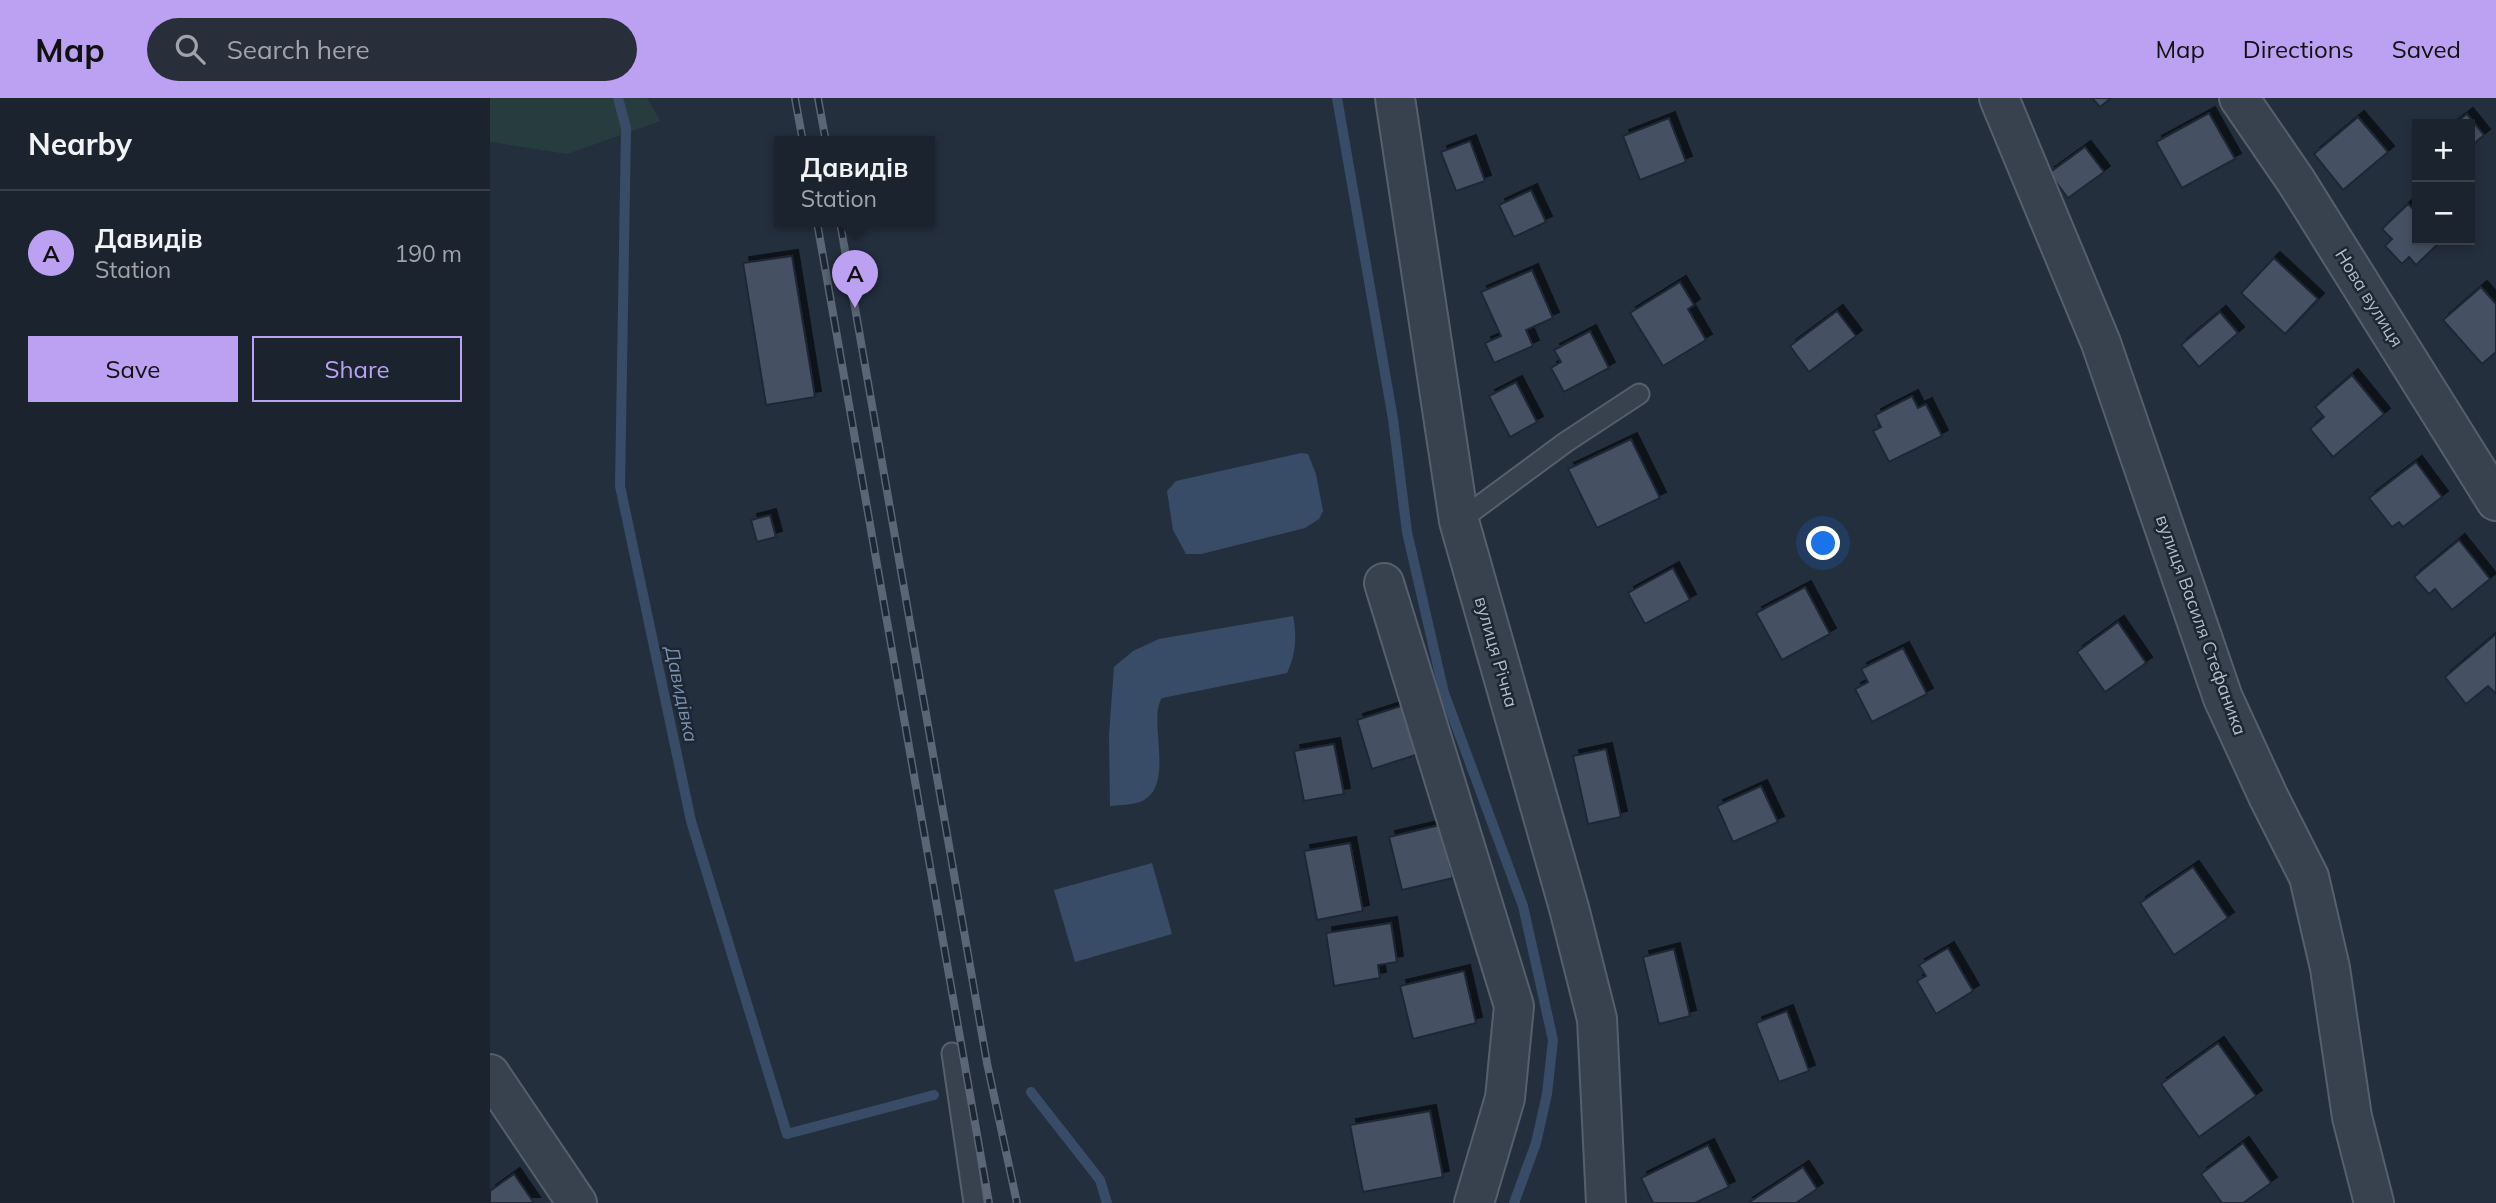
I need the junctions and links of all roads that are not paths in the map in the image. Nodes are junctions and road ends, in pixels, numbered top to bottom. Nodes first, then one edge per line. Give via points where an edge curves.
1 (1395, 98) edge
2 (1999, 98) edge
3 (2239, 98) edge
4 (1639, 394) dead end
5 (2496, 501) edge
6 (1459, 521) junction
7 (1384, 583) dead end
8 (952, 1053) dead end
9 (490, 1074) edge
10 (577, 1203) edge
11 (974, 1203) edge
12 (1474, 1203) edge
13 (1606, 1203) edge
14 (2374, 1203) edge

1 - 6 street, вулиця Річна
2 - 14 street, вулиця Василя Стефаника via 2101,343 2223,698 2309,877 2330,968 2352,1117
3 - 5 street, Нова вулиця
4 - 6 lane
6 - 13 street, вулиця Річна via 1597,1019
7 - 12 street via 1514,1006 1505,1098
8 - 11 lane
9 - 10 street

